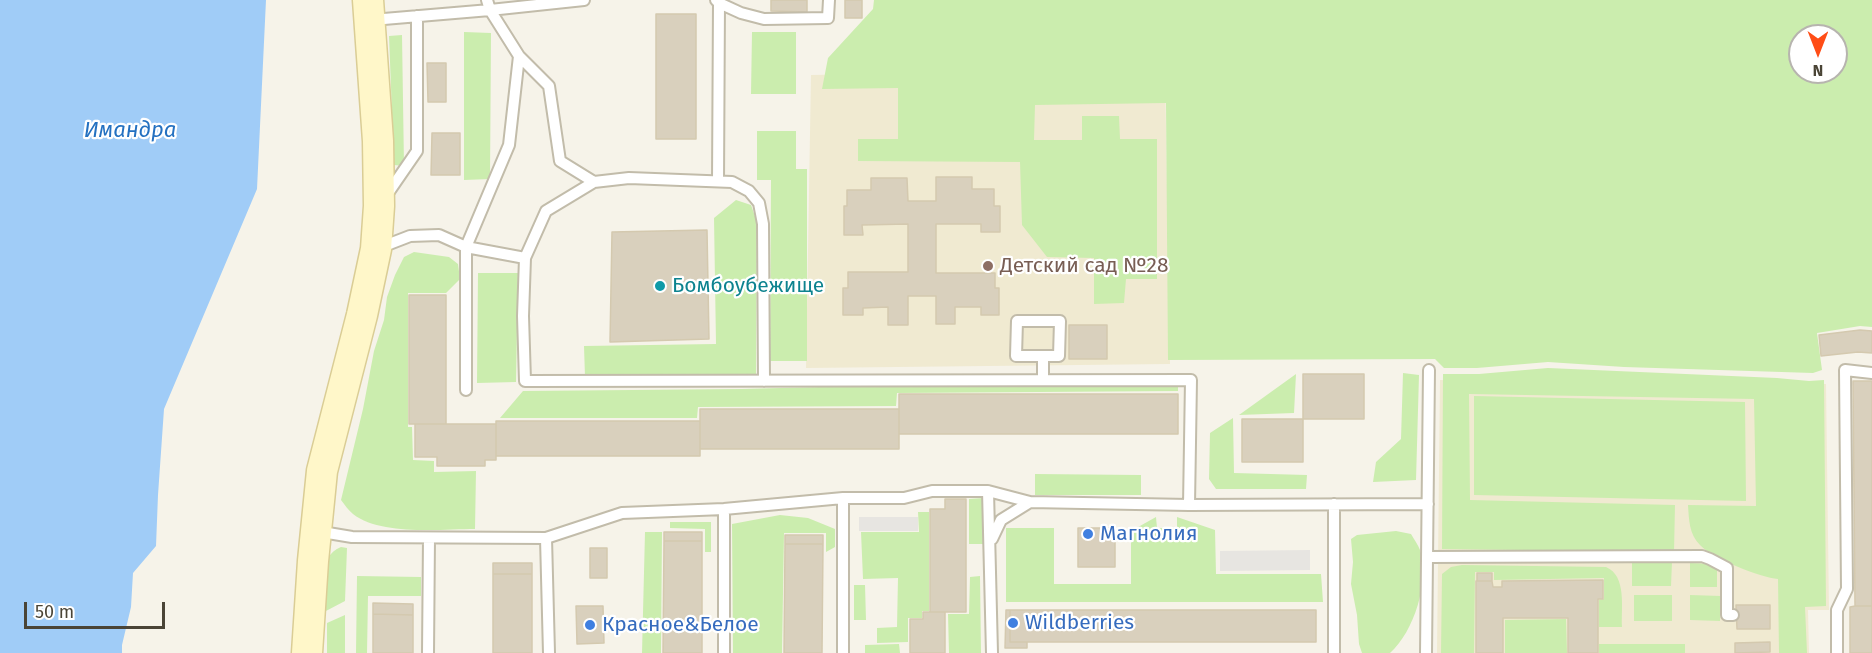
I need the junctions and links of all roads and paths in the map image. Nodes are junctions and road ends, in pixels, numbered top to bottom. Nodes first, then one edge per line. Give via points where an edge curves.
1 (584, 0) edge
2 (829, 0) edge
3 (717, 2) edge
4 (488, 5) edge
5 (369, 10) edge
6 (417, 16) junction
7 (519, 56) junction
8 (718, 181) junction
9 (594, 182) junction
10 (379, 206) junction
11 (466, 247) junction
12 (376, 249) junction
13 (525, 258) junction
14 (1043, 356) junction
15 (1429, 370) dead end
16 (1872, 372) edge
17 (1043, 380) junction
18 (764, 381) junction
19 (466, 390) dead end
20 (988, 491) junction
21 (843, 498) junction
22 (1030, 502) junction
23 (1334, 504) junction
24 (1428, 504) junction
25 (1189, 505) junction
26 (724, 509) junction
27 (316, 531) junction
28 (429, 538) junction
29 (546, 538) junction
30 (990, 545) junction
31 (1428, 557) junction
32 (1733, 615) dead end
33 (307, 653) edge
34 (428, 653) edge
35 (549, 653) edge
36 (724, 653) edge
37 (843, 653) edge
38 (992, 653) edge
39 (1334, 653) edge
40 (1426, 653) edge
41 (1837, 653) edge

1 - 4 lane
2 - 3 lane via 828,18 764,19
3 - 8 lane
4 - 6 lane
4 - 7 lane
5 - 6 lane
5 - 10 main road
6 - 10 lane via 417,150
7 - 9 lane via 549,86 560,161
7 - 11 lane via 509,146
8 - 9 lane via 629,178
8 - 18 lane via 732,182 749,191 759,203 763,224
9 - 13 lane via 546,211
10 - 12 main road
11 - 12 lane via 439,236 410,236
11 - 13 lane
11 - 19 lane
12 - 27 main road via 322,471
13 - 18 lane via 525,381
14 - 14 lane via 1016,356 1017,321 1060,321 1059,356
14 - 17 lane
15 - 24 lane
16 - 41 lane via 1845,370 1847,590 1837,610
17 - 18 lane
17 - 25 lane via 1191,380
20 - 21 lane
20 - 22 lane
20 - 30 lane
21 - 26 lane
21 - 37 lane
22 - 25 lane
22 - 30 lane via 1001,520
23 - 24 lane
23 - 25 lane
23 - 39 lane
24 - 31 lane
26 - 29 lane via 622,513
26 - 36 lane
27 - 28 lane via 352,537
27 - 33 main road
28 - 29 lane
28 - 34 lane
29 - 35 lane
30 - 38 lane
31 - 32 lane via 1702,556 1727,568 1726,615
31 - 40 lane

